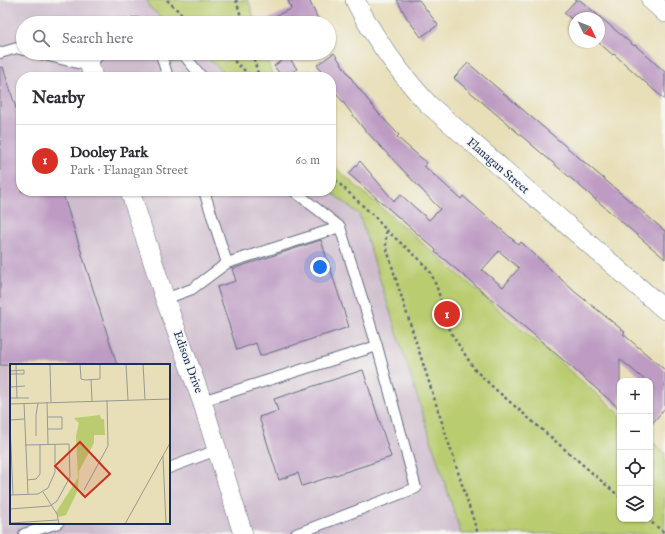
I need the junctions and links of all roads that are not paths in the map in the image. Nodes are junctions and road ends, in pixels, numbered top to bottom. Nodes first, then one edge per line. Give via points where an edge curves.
1 (355, 0) edge
2 (651, 0) edge
3 (665, 13) edge
4 (16, 48) edge
5 (0, 53) edge
6 (70, 60) edge
7 (163, 60) edge
8 (188, 60) edge
9 (95, 65) edge
10 (166, 72) edge
11 (198, 72) edge
12 (132, 196) edge
13 (206, 196) edge
14 (300, 196) edge
15 (340, 227) junction
16 (227, 263) junction
17 (165, 299) junction
18 (665, 310) edge
19 (377, 346) junction
20 (202, 401) junction
21 (217, 450) junction
22 (170, 468) edge
23 (55, 524) edge
24 (24, 534) edge
25 (243, 534) edge
26 (296, 534) edge

1 - 18 street, Flanagan Street via 378,42 428,104
2 - 3 street
4 - 5 lane
6 - 9 lane
7 - 10 lane
8 - 11 lane
12 - 17 street, Edison Drive
13 - 16 lane
14 - 15 lane
15 - 16 lane
15 - 19 lane
16 - 17 lane via 192,289
17 - 20 street, Edison Drive
19 - 20 lane
19 - 26 lane via 416,488
20 - 21 street, Edison Drive
21 - 22 lane
21 - 25 street, Edison Drive
23 - 24 lane

